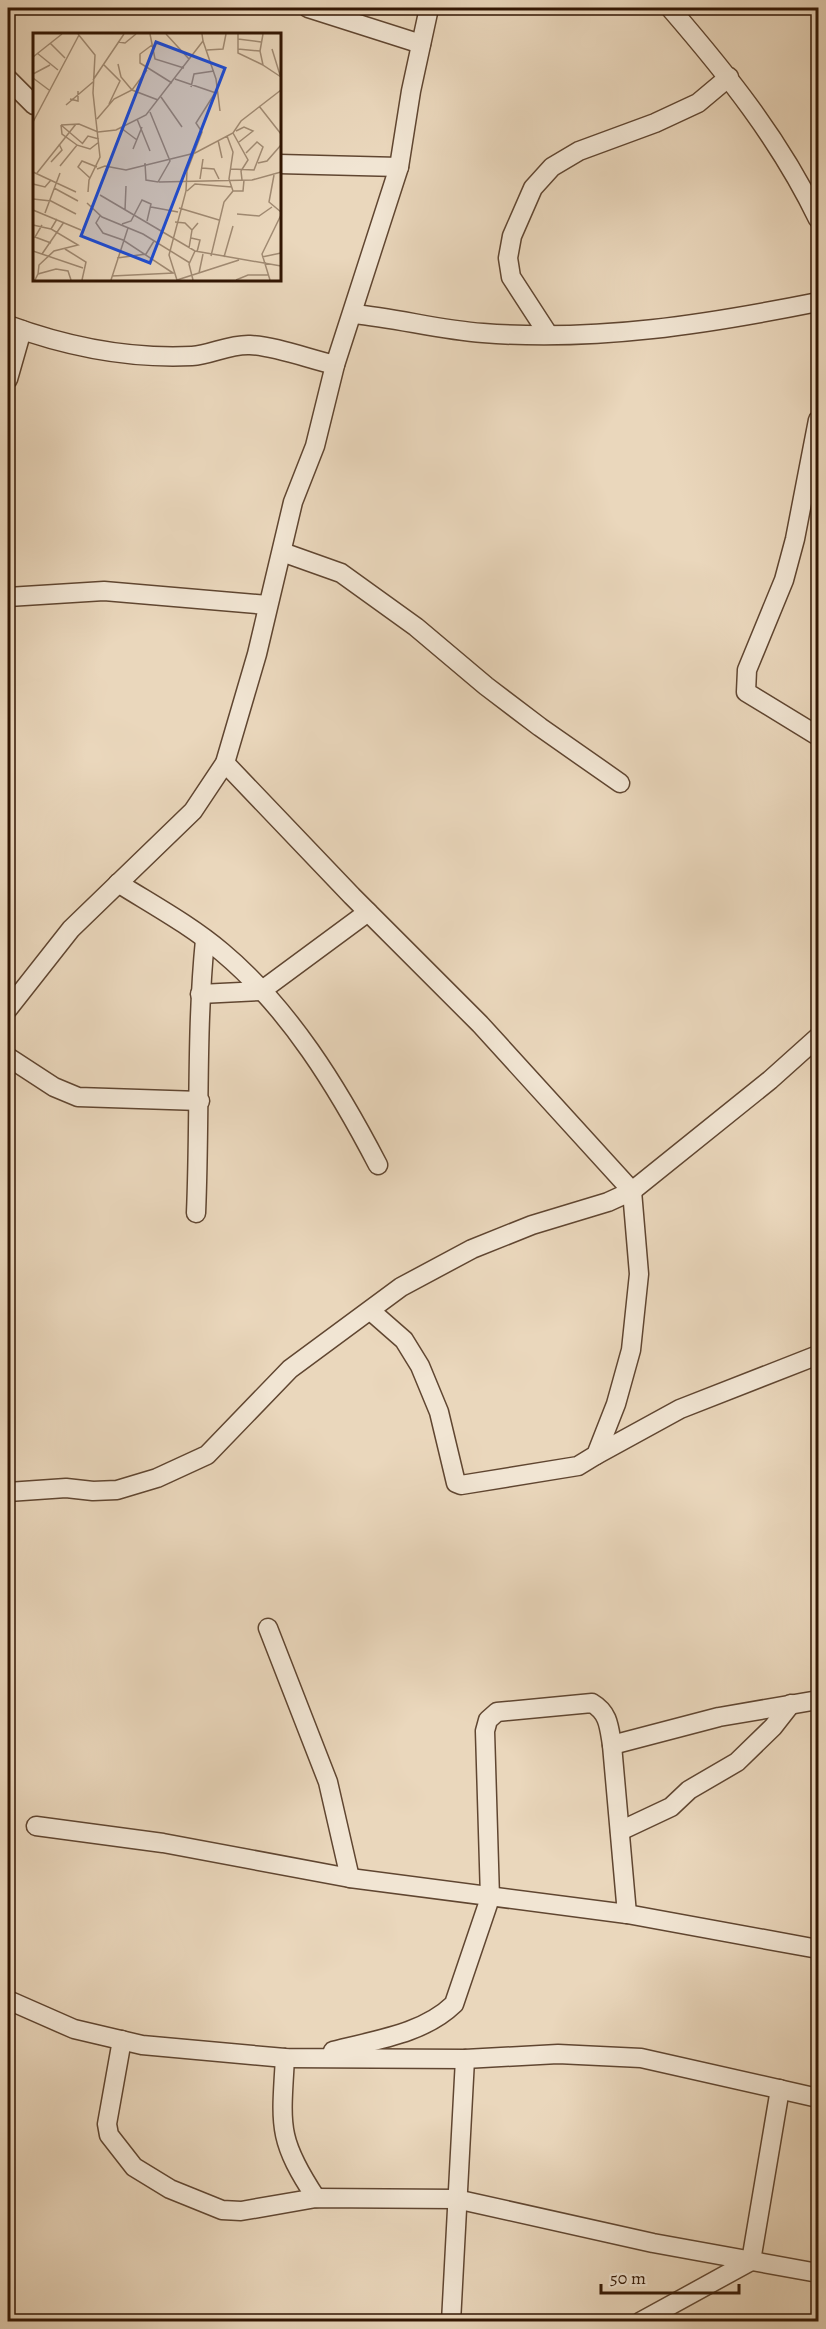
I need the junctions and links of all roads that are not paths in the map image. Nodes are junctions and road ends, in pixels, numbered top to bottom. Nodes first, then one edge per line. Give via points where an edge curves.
1 (308, 8) edge
2 (429, 8) edge
3 (670, 8) edge
4 (421, 44) junction
5 (729, 77) junction
6 (8, 79) edge
7 (33, 104) edge
8 (280, 164) edge
9 (399, 167) junction
10 (819, 219) edge
11 (819, 302) edge
12 (353, 314) junction
13 (15, 328) edge
14 (548, 334) junction
15 (334, 365) junction
16 (8, 379) edge
17 (819, 420) edge
18 (282, 552) junction
19 (8, 597) edge
20 (267, 605) junction
21 (819, 736) edge
22 (225, 763) junction
23 (620, 783) dead end
24 (118, 883) junction
25 (368, 912) junction
26 (205, 940) junction
27 (261, 991) junction
28 (200, 994) junction
29 (8, 1009) edge
30 (819, 1037) edge
31 (8, 1057) edge
32 (200, 1101) junction
33 (378, 1165) dead end
34 (632, 1191) junction
35 (196, 1213) dead end
36 (372, 1312) junction
37 (819, 1355) edge
38 (596, 1455) junction
39 (8, 1492) edge
40 (268, 1628) dead end
41 (819, 1700) edge
42 (791, 1704) junction
43 (612, 1745) junction
44 (36, 1826) dead end
45 (620, 1831) junction
46 (350, 1878) junction
47 (490, 1898) junction
48 (627, 1914) junction
49 (819, 1949) edge
50 (8, 2000) edge
51 (122, 2040) junction
52 (285, 2058) junction
53 (308, 2058) junction
54 (465, 2058) junction
55 (780, 2089) junction
56 (819, 2098) edge
57 (316, 2198) junction
58 (456, 2199) junction
59 (750, 2261) junction
60 (819, 2273) edge
61 (451, 2322) edge
62 (640, 2322) edge

1 - 4 street
2 - 4 street
3 - 5 street
4 - 9 street
5 - 10 street via 784,154
5 - 14 street via 698,103 579,151 552,167 533,188 512,236 508,258 511,277
6 - 7 street
8 - 9 street
9 - 12 street
11 - 14 street via 720,322 606,334
12 - 14 street via 394,318 438,329
12 - 15 street
13 - 15 street via 106,351 156,358 196,356 251,345
13 - 16 street
15 - 18 street via 315,446 293,502
17 - 21 street via 784,580 744,684 746,692
18 - 20 street
18 - 23 street via 341,573 416,627 540,727
19 - 20 street via 104,591
20 - 22 street
22 - 24 street via 193,811
22 - 25 street
24 - 26 street
24 - 29 street via 72,929
25 - 27 street
25 - 34 street via 480,1024
26 - 27 street via 222,951
26 - 28 street
27 - 28 street
27 - 33 street via 312,1052 339,1092
28 - 32 street
30 - 34 street
31 - 32 street via 54,1087 78,1097
32 - 35 street
34 - 36 street via 472,1249 401,1287
34 - 38 street via 639,1274 631,1350
36 - 38 street via 404,1340 420,1366 439,1412 456,1483 578,1466
36 - 39 street via 290,1369 207,1455 157,1478 117,1490
37 - 38 street via 680,1409
40 - 46 street via 328,1782
41 - 42 street
42 - 43 street via 719,1717
42 - 45 street via 737,1762 689,1790 671,1807
43 - 45 street
43 - 47 street via 607,1718 592,1703 497,1712 488,1720 484,1731
44 - 46 street via 163,1843
45 - 48 street
46 - 47 street
47 - 48 street
47 - 53 street via 454,2004 443,2015 418,2028
48 - 49 street
50 - 51 street via 75,2030
51 - 52 street
51 - 57 street via 107,2129 134,2167 170,2189 222,2210 241,2211
52 - 53 street
52 - 57 street via 285,2144
53 - 54 street
54 - 55 street via 558,2054 641,2058
54 - 58 street
55 - 56 street
55 - 59 street
57 - 58 street
58 - 59 street
58 - 61 street
59 - 60 street
59 - 62 street

